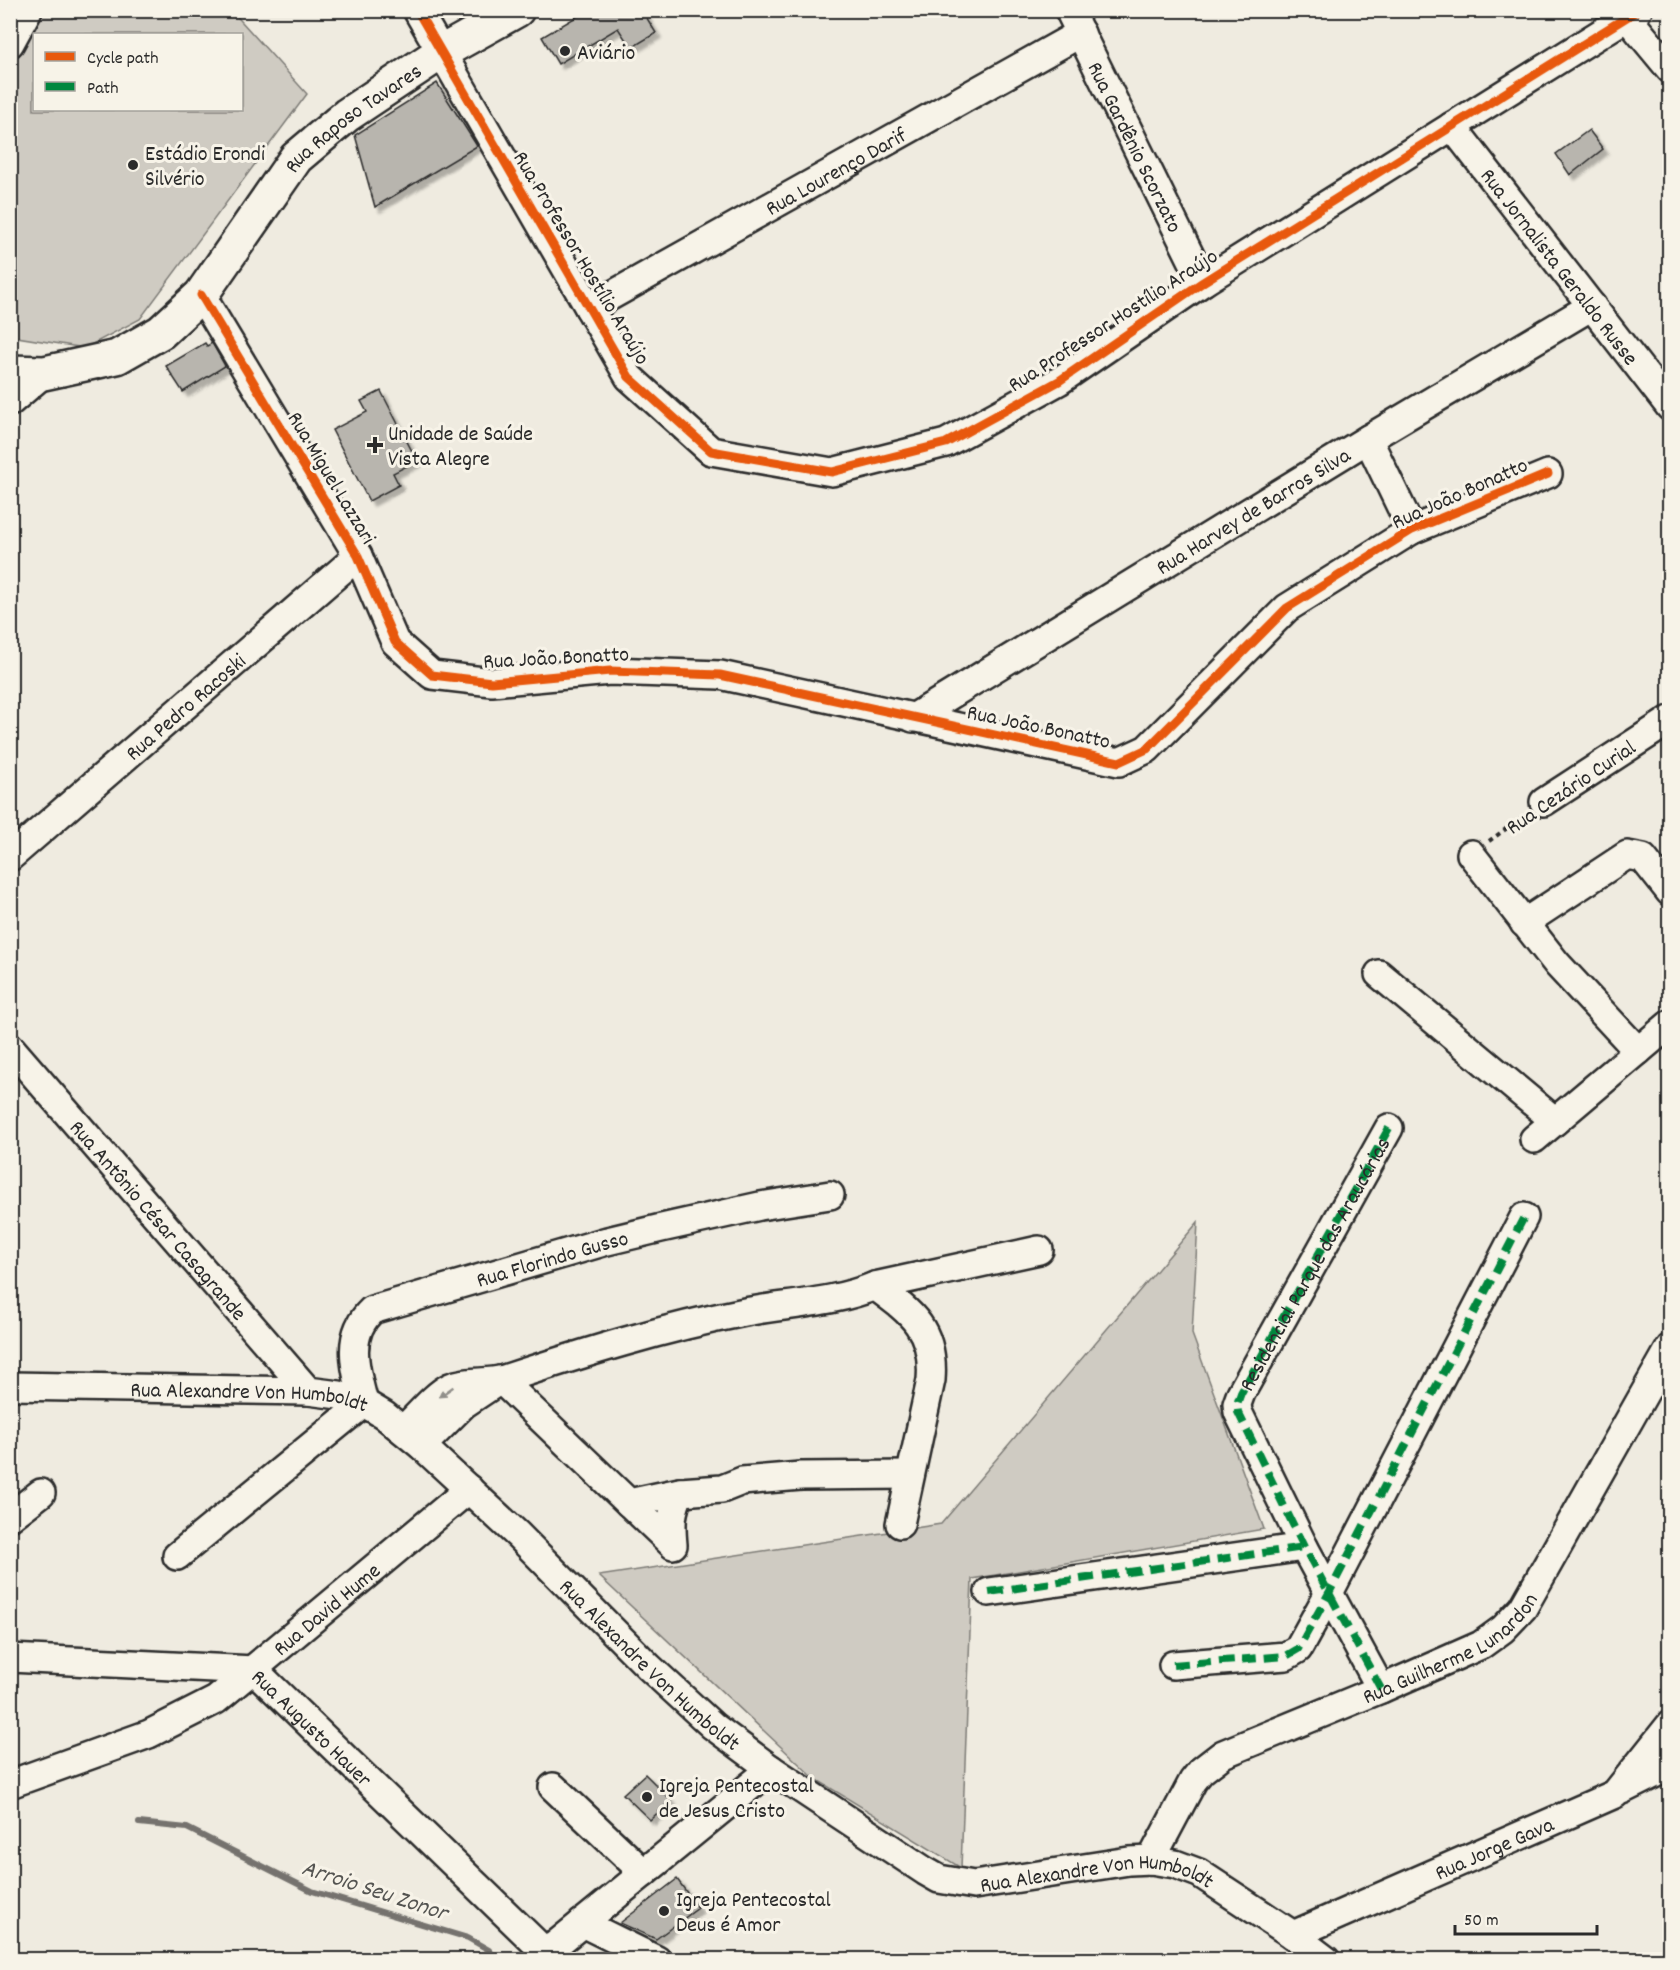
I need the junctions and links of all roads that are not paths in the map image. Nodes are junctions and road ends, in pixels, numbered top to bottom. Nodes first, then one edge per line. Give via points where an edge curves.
1 (28, 10) edge
2 (417, 10) edge
3 (517, 10) edge
4 (1628, 13) edge
5 (1075, 22) edge
6 (10, 43) edge
7 (440, 53) junction
8 (1670, 69) edge
9 (1452, 126) junction
10 (1203, 282) junction
11 (201, 295) junction
12 (1592, 306) junction
13 (589, 308) junction
14 (10, 372) edge
15 (44, 373) junction
16 (10, 402) edge
17 (1670, 407) edge
18 (1368, 439) junction
19 (1548, 474) dead end
20 (1412, 530) junction
21 (358, 556) junction
22 (432, 675) joint
23 (913, 718) junction
24 (1670, 720) edge
25 (1544, 802) road end
26 (1471, 854) road end
27 (10, 857) edge
28 (1670, 892) edge
29 (1524, 923) junction
30 (1379, 974) dead end
31 (1670, 1024) edge
32 (10, 1047) edge
33 (1638, 1051) junction
34 (1555, 1122) junction
35 (1389, 1128) dead end
36 (1534, 1139) dead end
37 (831, 1195) dead end
38 (1524, 1218) dead end
39 (1039, 1250) dead end
40 (874, 1286) junction
41 (1670, 1348) edge
42 (501, 1380) junction
43 (10, 1386) edge
44 (308, 1391) junction
45 (364, 1403) junction
46 (412, 1438) junction
47 (910, 1475) junction
48 (469, 1490) junction
49 (680, 1492) junction
50 (41, 1493) dead end
51 (629, 1503) junction
52 (10, 1517) edge
53 (900, 1524) dead end
54 (1304, 1548) junction
55 (177, 1556) dead end
56 (989, 1592) dead end
57 (1329, 1593) junction
58 (10, 1658) edge
59 (1173, 1665) dead end
60 (254, 1670) junction
61 (1381, 1689) junction
62 (1670, 1725) edge
63 (1670, 1766) edge
64 (771, 1769) junction
65 (10, 1784) edge
66 (553, 1787) dead end
67 (1616, 1794) junction
68 (1150, 1860) junction
69 (644, 1873) junction
70 (582, 1923) junction
71 (1293, 1935) junction
72 (542, 1956) edge
73 (657, 1959) edge
74 (1326, 1959) edge

1 - 6 street
2 - 7 street, Rua Professor Hostílio Araújo
3 - 7 main road, Rua Raposo Tavares
4 - 8 street
4 - 9 street, Rua Professor Hostílio Araújo
5 - 10 street, Rua Gardênio Scorzato
5 - 13 street, Rua Lourenço Darif
7 - 11 main road, Rua Raposo Tavares via 347,116 296,158
7 - 13 street, Rua Professor Hostílio Araújo
9 - 10 street, Rua Professor Hostílio Araújo
9 - 12 street, Rua Jornalista Geraldo Russe
10 - 13 street, Rua Professor Hostílio Araújo via 1059,381 946,443 832,472 711,451 629,377
11 - 15 main road, Rua Raposo Tavares via 162,332 117,357
11 - 21 street, Rua Miguel Lazzari
12 - 17 street, Rua Jornalista Geraldo Russe
12 - 18 street, Rua Harvey de Barros Silva
14 - 15 main road, Rua Raposo Tavares
15 - 16 street
18 - 20 street
18 - 23 street, Rua Harvey de Barros Silva
19 - 20 street, Rua João Bonatto
20 - 23 street, Rua João Bonatto via 1287,608 1148,749 1119,762
21 - 22 street, Rua Miguel Lazzari via 395,642
21 - 27 street, Rua Pedro Racoski
22 - 23 street, Rua João Bonatto via 492,681 610,671 720,675
24 - 25 street, Rua Cezário Curial
26 - 29 street
28 - 29 street via 1643,858 1627,855
29 - 33 street
30 - 34 street
31 - 33 street
32 - 44 street, Rua Antônio César Casagrande
33 - 34 street
34 - 36 street
35 - 54 street, Residencial Parque das Araucárias via 1237,1404
37 - 45 street, Rua Florindo Gusso via 661,1228 380,1306 366,1316 356,1335 356,1369
38 - 57 street
39 - 40 street
40 - 42 street via 849,1296 745,1312 626,1340
40 - 47 street via 919,1324 932,1362
41 - 61 street, Rua Guilherme Lunardon via 1523,1608 1481,1645
42 - 46 street
42 - 51 street
43 - 44 street, Rua Alexandre Von Humboldt
44 - 45 street, Rua Alexandre Von Humboldt
45 - 46 street, Rua Alexandre Von Humboldt
45 - 55 street
46 - 48 street, Rua Alexandre Von Humboldt
47 - 49 street via 775,1478 742,1481 714,1491
47 - 53 street
48 - 60 street, Rua David Hume
48 - 64 street, Rua Alexandre Von Humboldt via 686,1702
49 - 51 street
49 - 51 street via 672,1510 673,1545
50 - 52 street
54 - 56 street
54 - 57 street, Residencial Parque das Araucárias
57 - 59 street via 1298,1649 1286,1656
57 - 61 street, Residencial Parque das Araucárias
58 - 60 street, Rua Augusto Hauer
60 - 65 street, Rua David Hume via 216,1700 149,1734
60 - 72 street, Rua Augusto Hauer
61 - 68 street, Rua Guilherme Lunardon via 1223,1754 1193,1781
62 - 67 street, Rua Jorge Gava
63 - 67 street
64 - 68 street, Rua Alexandre Von Humboldt via 925,1872 957,1884 990,1884
64 - 69 street
66 - 69 street
67 - 71 street, Rua Jorge Gava
68 - 71 street, Rua Alexandre Von Humboldt via 1200,1873
69 - 70 street
70 - 72 street
70 - 73 street
71 - 74 street, Rua Alexandre Von Humboldt

